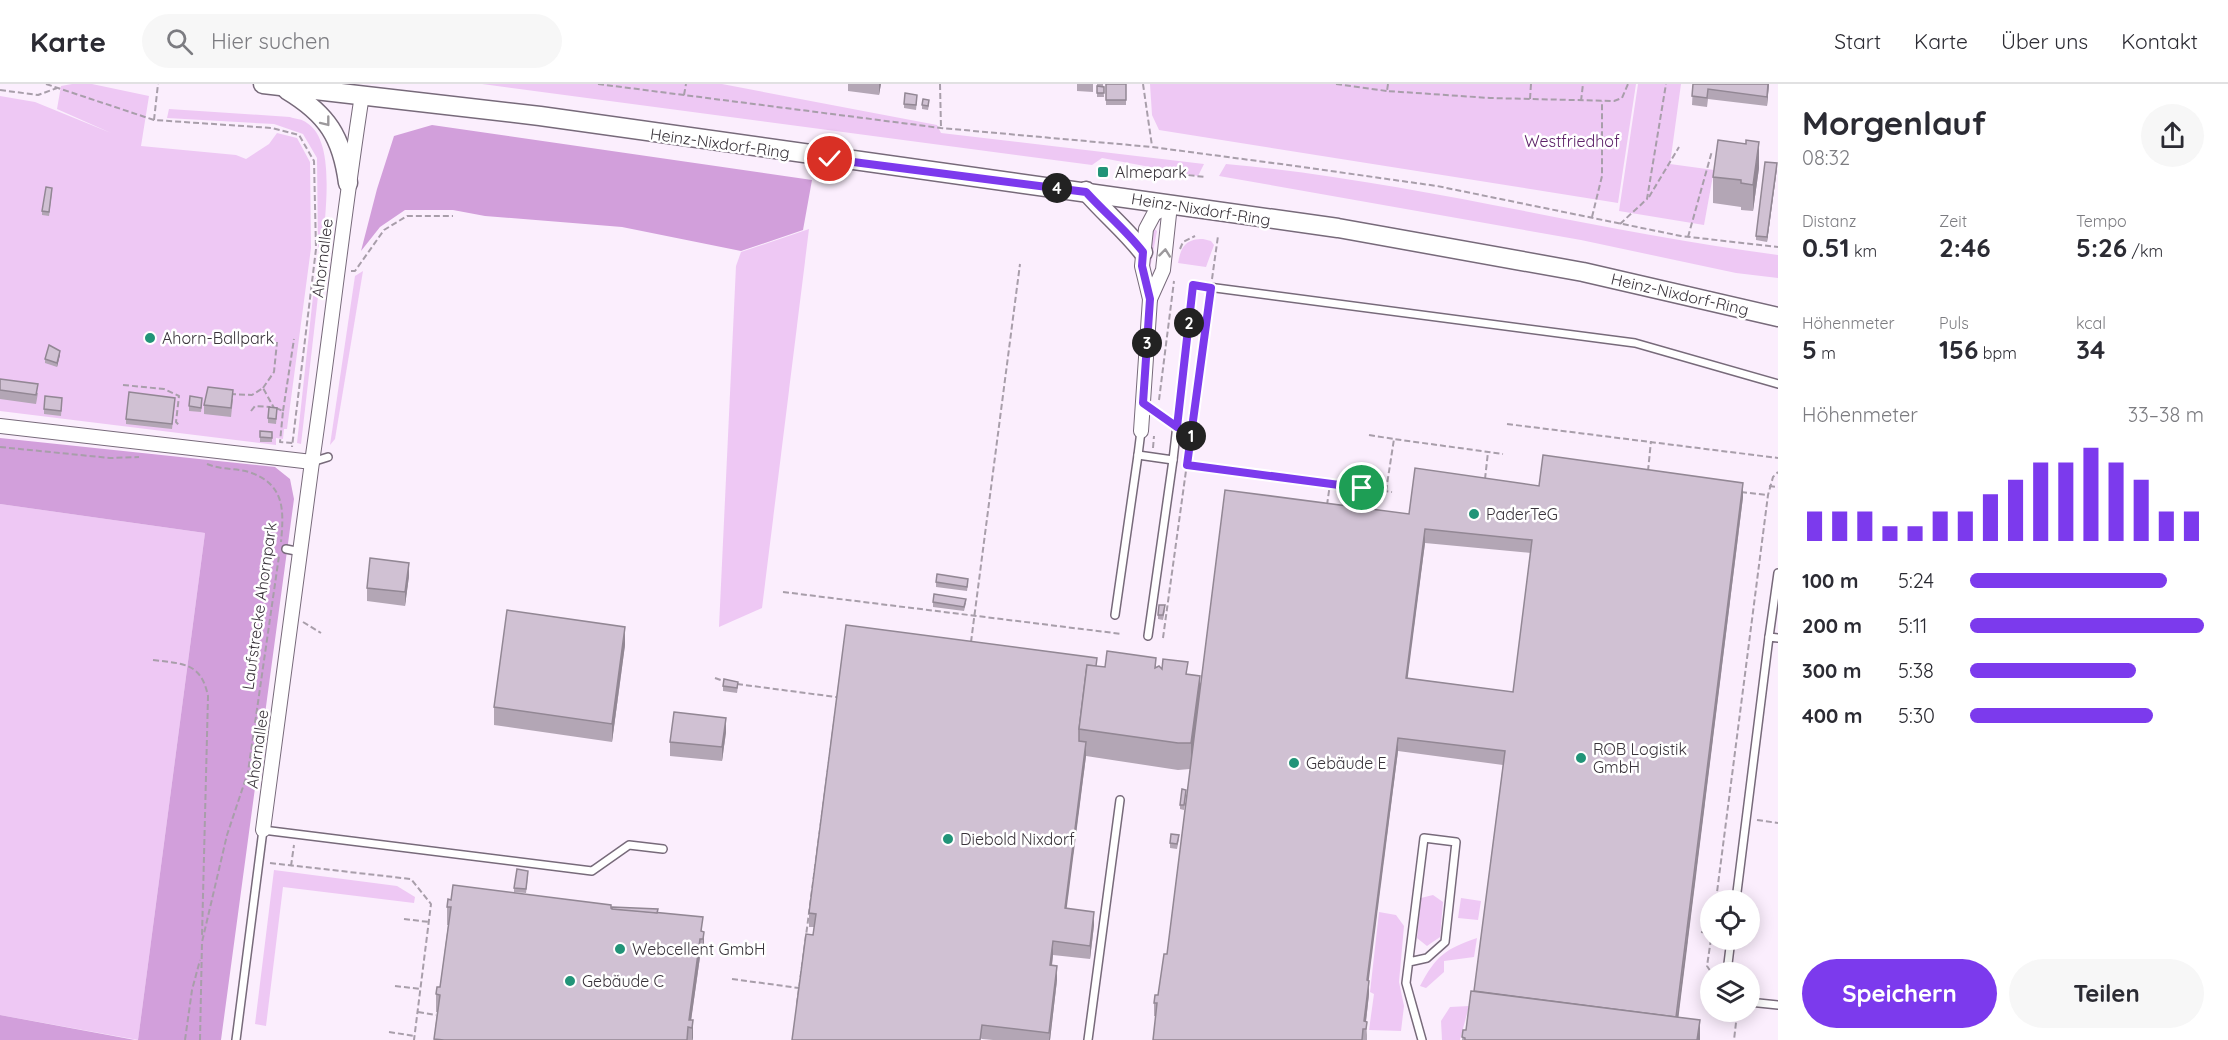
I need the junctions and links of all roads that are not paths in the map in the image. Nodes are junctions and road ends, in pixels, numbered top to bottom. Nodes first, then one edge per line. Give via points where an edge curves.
1 (272, 85) edge
2 (362, 94) junction
3 (348, 183) junction
4 (1086, 192) junction
5 (1170, 205) junction
6 (1143, 252) junction
7 (1150, 299) junction
8 (1778, 317) edge
9 (1778, 384) edge
10 (1143, 403) junction
11 (0, 426) edge
12 (1177, 427) junction
13 (1141, 431) joint
14 (1138, 455) junction
15 (328, 457) dead end
16 (1173, 460) junction
17 (312, 462) junction
18 (286, 549) dead end
19 (301, 552) junction
20 (1778, 573) edge
21 (1115, 615) dead end
22 (1148, 636) dead end
23 (1769, 637) junction
24 (1778, 638) edge
25 (1120, 800) dead end
26 (263, 830) junction
27 (663, 849) dead end
28 (1737, 890) edge
29 (1409, 962) junction
30 (1760, 1003) edge
31 (1778, 1005) edge
32 (236, 1040) edge
33 (1089, 1040) edge
34 (1422, 1040) edge

1 - 2 main road, Heinz-Nixdorf-Ring
1 -> 3 main road via 310,104 335,134 344,153
2 - 3 street, Ahornallee
2 - 4 main road, Heinz-Nixdorf-Ring
3 - 17 street, Ahornallee
4 - 5 main road, Heinz-Nixdorf-Ring
4 - 6 main road
5 - 6 street via 1154,214 1146,229
7 -> 5 street via 1163,270
5 - 8 main road, Heinz-Nixdorf-Ring via 1338,228 1582,272
6 - 7 street via 1142,266
7 - 10 street
9 - 12 lane via 1635,343 1193,285
10 - 12 lane
10 - 13 street
11 - 17 street
12 - 16 lane
13 - 14 lane
14 - 16 lane
14 - 21 lane
15 - 17 lane
16 - 22 lane
17 - 19 street, Ahornallee
18 - 19 lane
19 - 26 street, Ahornallee
20 - 23 lane
23 - 24 lane
23 - 28 lane
25 - 33 lane
26 - 27 lane via 592,871 629,845
26 - 32 lane, Ahornallee
29 - 29 lane via 1427,958 1445,942 1456,842 1424,838
29 - 34 lane via 1406,983
30 - 31 lane

